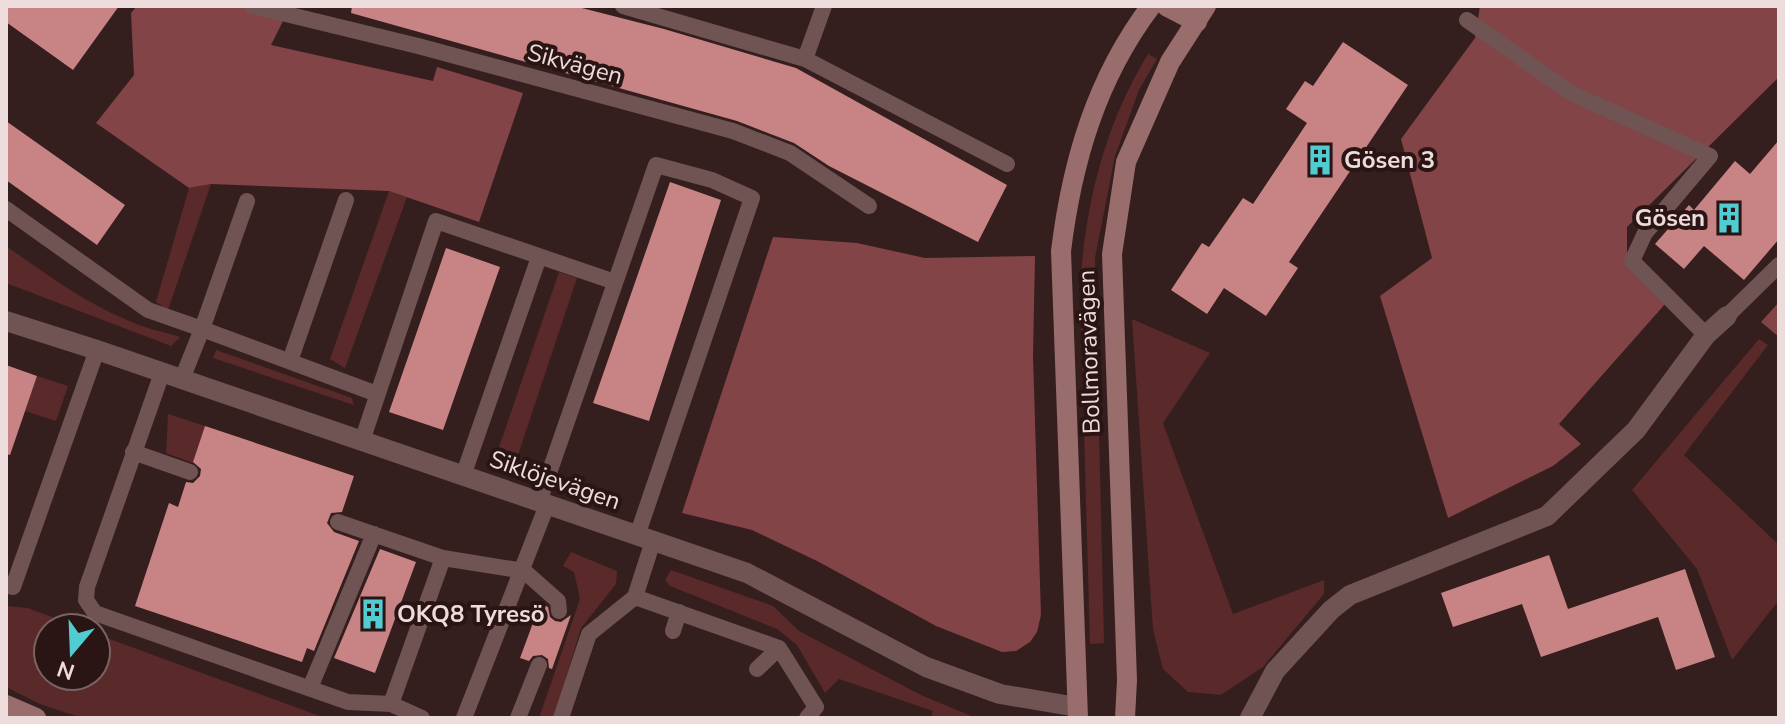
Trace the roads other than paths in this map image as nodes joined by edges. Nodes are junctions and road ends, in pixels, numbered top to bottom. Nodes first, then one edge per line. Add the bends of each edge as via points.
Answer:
1 (253, 6) edge
2 (623, 6) edge
3 (824, 6) edge
4 (1151, 6) edge
5 (1166, 6) edge
6 (1202, 14) edge
7 (1467, 20) dead end
8 (805, 59) junction
9 (1007, 164) dead end
10 (346, 200) dead end
11 (247, 201) dead end
12 (869, 206) dead end
13 (6, 209) edge
14 (539, 257) junction
15 (1779, 265) edge
16 (615, 282) junction
17 (1727, 316) joint
18 (6, 321) edge
19 (202, 329) junction
20 (1706, 335) junction
21 (97, 350) junction
22 (290, 361) junction
23 (172, 376) junction
24 (377, 394) junction
25 (362, 441) junction
26 (133, 452) junction
27 (190, 472) dead end
28 (463, 476) junction
29 (543, 503) junction
30 (338, 522) dead end
31 (374, 534) junction
32 (645, 538) junction
33 (443, 558) junction
34 (524, 571) junction
35 (6, 585) edge
36 (635, 597) junction
37 (559, 611) dead end
38 (679, 612) junction
39 (673, 631) dead end
40 (779, 648) junction
41 (539, 665) dead end
42 (757, 669) dead end
43 (310, 688) junction
44 (391, 704) junction
45 (6, 705) edge
46 (1082, 714) edge
47 (36, 718) edge
48 (422, 718) edge
49 (464, 718) edge
50 (518, 718) edge
51 (561, 718) edge
52 (807, 718) edge
53 (1125, 718) edge
54 (1250, 718) edge

1 - 12 lane, Sikvägen via 733,131 790,153
2 - 8 lane
3 - 8 lane
4 - 46 street, Bollmoravägen via 1128,37 1082,141 1061,251
5 - 6 street
6 - 53 street, Bollmoravägen via 1170,62 1126,162 1112,254
7 - 20 lane via 1571,93 1710,156 1653,223 1632,261
8 - 9 lane
10 - 22 lane
11 - 19 lane
13 - 19 lane via 148,310
14 - 16 lane
14 - 24 lane via 436,221
14 - 28 lane
15 - 17 lane
16 - 29 lane
16 - 32 lane via 656,165 712,180 752,198
17 - 20 street
18 - 21 street, Siklöjevägen
19 - 22 lane
19 - 23 lane
20 - 54 street via 1636,430 1547,516 1350,595 1275,671
21 - 23 street, Siklöjevägen
21 - 35 lane via 13,587
22 - 24 lane
23 - 25 street, Siklöjevägen
23 - 26 lane
24 - 25 lane
25 - 28 street, Siklöjevägen
26 - 27 lane
26 - 43 lane via 87,587 86,600 95,613
28 - 29 street, Siklöjevägen
29 - 32 street, Siklöjevägen
29 - 34 lane
30 - 31 lane
31 - 33 lane
31 - 43 lane
32 - 36 lane
32 - 46 street, Siklöjevägen via 747,573 926,667 1000,694
33 - 34 lane
33 - 44 lane
34 - 37 lane via 558,601
34 - 49 lane
36 - 38 lane
36 - 51 lane via 589,634
38 - 39 lane
38 - 40 lane
40 - 42 lane
40 - 52 lane via 816,707
41 - 50 lane
43 - 44 lane via 348,702
44 - 48 lane
45 - 47 street

